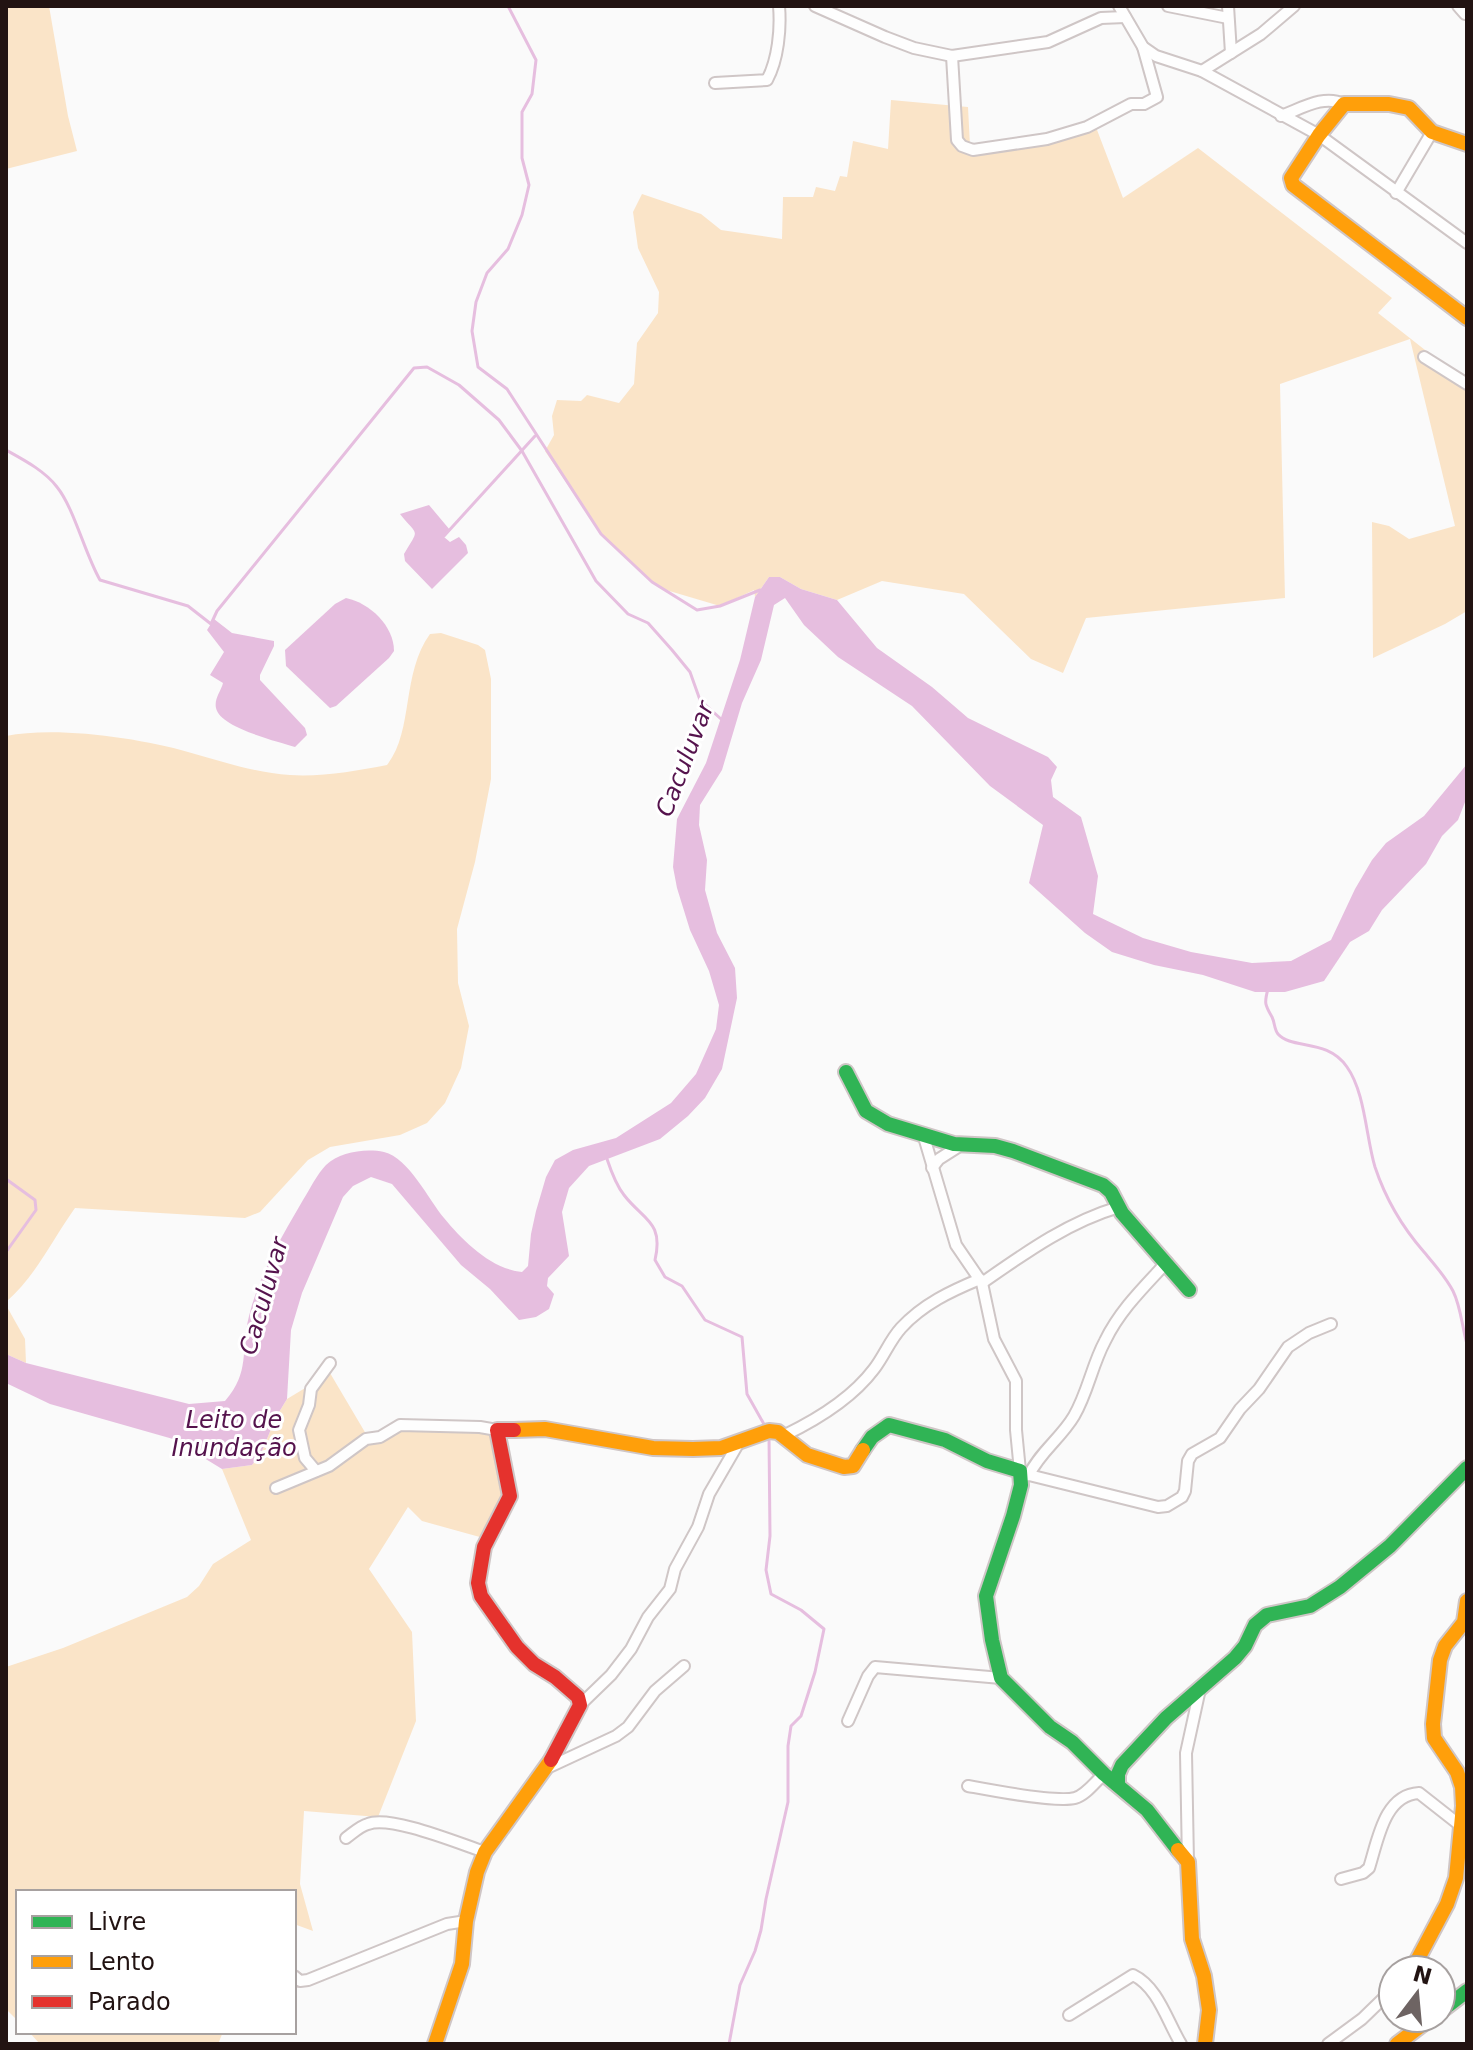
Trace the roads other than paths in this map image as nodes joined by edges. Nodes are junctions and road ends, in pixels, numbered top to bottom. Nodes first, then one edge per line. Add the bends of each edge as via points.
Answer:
1 (779, 6) edge
2 (815, 6) edge
3 (1110, 6) edge
4 (1119, 6) edge
5 (1168, 6) edge
6 (1228, 6) edge
7 (1294, 6) edge
8 (1125, 17) junction
9 (1101, 18) junction
10 (1228, 18) junction
11 (1143, 47) junction
12 (1231, 53) junction
13 (952, 56) junction
14 (1202, 71) junction
15 (715, 83) dead end
16 (1344, 104) junction
17 (1281, 116) junction
18 (1432, 132) junction
19 (1319, 135) junction
20 (1467, 144) edge
21 (1396, 193) junction
22 (1467, 243) edge
23 (1467, 318) edge
24 (1424, 357) dead end
25 (1467, 384) edge
26 (846, 1072) dead end
27 (924, 1137) junction
28 (961, 1145) junction
29 (932, 1168) junction
30 (1119, 1207) junction
31 (1167, 1262) junction
32 (981, 1281) junction
33 (1189, 1290) dead end
34 (1331, 1324) dead end
35 (330, 1363) dead end
36 (497, 1430) junction
37 (785, 1435) junction
38 (738, 1444) junction
39 (1467, 1468) edge
40 (316, 1471) junction
41 (1023, 1474) junction
42 (276, 1488) dead end
43 (1467, 1601) edge
44 (684, 1666) dead end
45 (1001, 1678) junction
46 (1201, 1686) junction
47 (580, 1705) junction
48 (848, 1721) dead end
49 (543, 1770) junction
50 (1104, 1774) junction
51 (1118, 1785) junction
52 (968, 1786) dead end
53 (1461, 1826) junction
54 (346, 1838) dead end
55 (485, 1852) junction
56 (1188, 1862) junction
57 (1341, 1879) dead end
58 (466, 1921) junction
59 (1420, 1954) edge
60 (296, 1978) edge
61 (1377, 2004) edge
62 (1069, 2015) dead end
63 (435, 2044) edge
64 (1181, 2044) edge
65 (1205, 2044) edge
66 (1328, 2044) edge

1 - 15 street via 767,80
2 - 13 street via 914,48
3 - 9 street
4 - 8 street
5 - 10 street
6 - 10 street
7 - 12 street
8 - 9 street
8 - 11 street
9 - 13 street via 1048,42
10 - 12 street
11 - 13 street via 1157,97 1047,139 973,150 957,140
11 - 14 street
12 - 14 street
14 - 17 street
16 - 17 street via 1315,102
16 - 18 street via 1409,108
16 - 19 street
17 - 19 street
18 - 20 street
18 - 21 street
19 - 21 street
19 - 23 street via 1293,172 1293,185
21 - 22 street
24 - 25 street
26 - 27 street via 868,1113
27 - 28 street
27 - 29 street
28 - 29 street
28 - 30 street via 998,1147 1042,1160 1103,1185
29 - 32 street via 956,1245
30 - 31 street
30 - 32 street via 1048,1238
31 - 33 street
31 - 41 street via 1114,1323 1073,1417
32 - 37 street via 944,1294 923,1309 902,1327 874,1370 851,1392
32 - 41 street via 994,1339 1017,1388
34 - 41 street via 1288,1347 1220,1438 1192,1454 1185,1491 1175,1503 1158,1507
35 - 40 street via 311,1389 299,1430 305,1458
36 - 38 street via 545,1429 653,1448
36 - 40 street via 400,1425 366,1439
36 - 47 street via 510,1496 484,1547 481,1596 517,1647 578,1697
37 - 38 street via 769,1431
37 - 41 street via 807,1455 844,1467 853,1466 872,1437 889,1425 899,1426
38 - 47 street via 708,1496 670,1589 611,1675
39 - 46 street via 1390,1546 1340,1587 1310,1606 1267,1615 1235,1658
40 - 42 street
41 - 45 street via 986,1596
43 - 53 street via 1464,1622 1440,1660 1433,1724 1434,1738 1462,1787
44 - 49 street via 616,1736
45 - 48 street via 875,1667
45 - 50 street
46 - 51 street via 1122,1765
46 - 56 street via 1186,1753
47 - 49 street
49 - 55 street
50 - 51 street
50 - 52 street via 1072,1799
51 - 56 street via 1147,1810
53 - 57 street via 1419,1793 1407,1794 1384,1820 1369,1868
53 - 59 street via 1456,1878
54 - 55 street via 368,1823 382,1822
55 - 58 street
56 - 65 street via 1192,1939 1209,2010
58 - 60 street via 308,1980
58 - 63 street via 462,1964
61 - 66 street
62 - 64 street via 1133,1975 1162,2006

